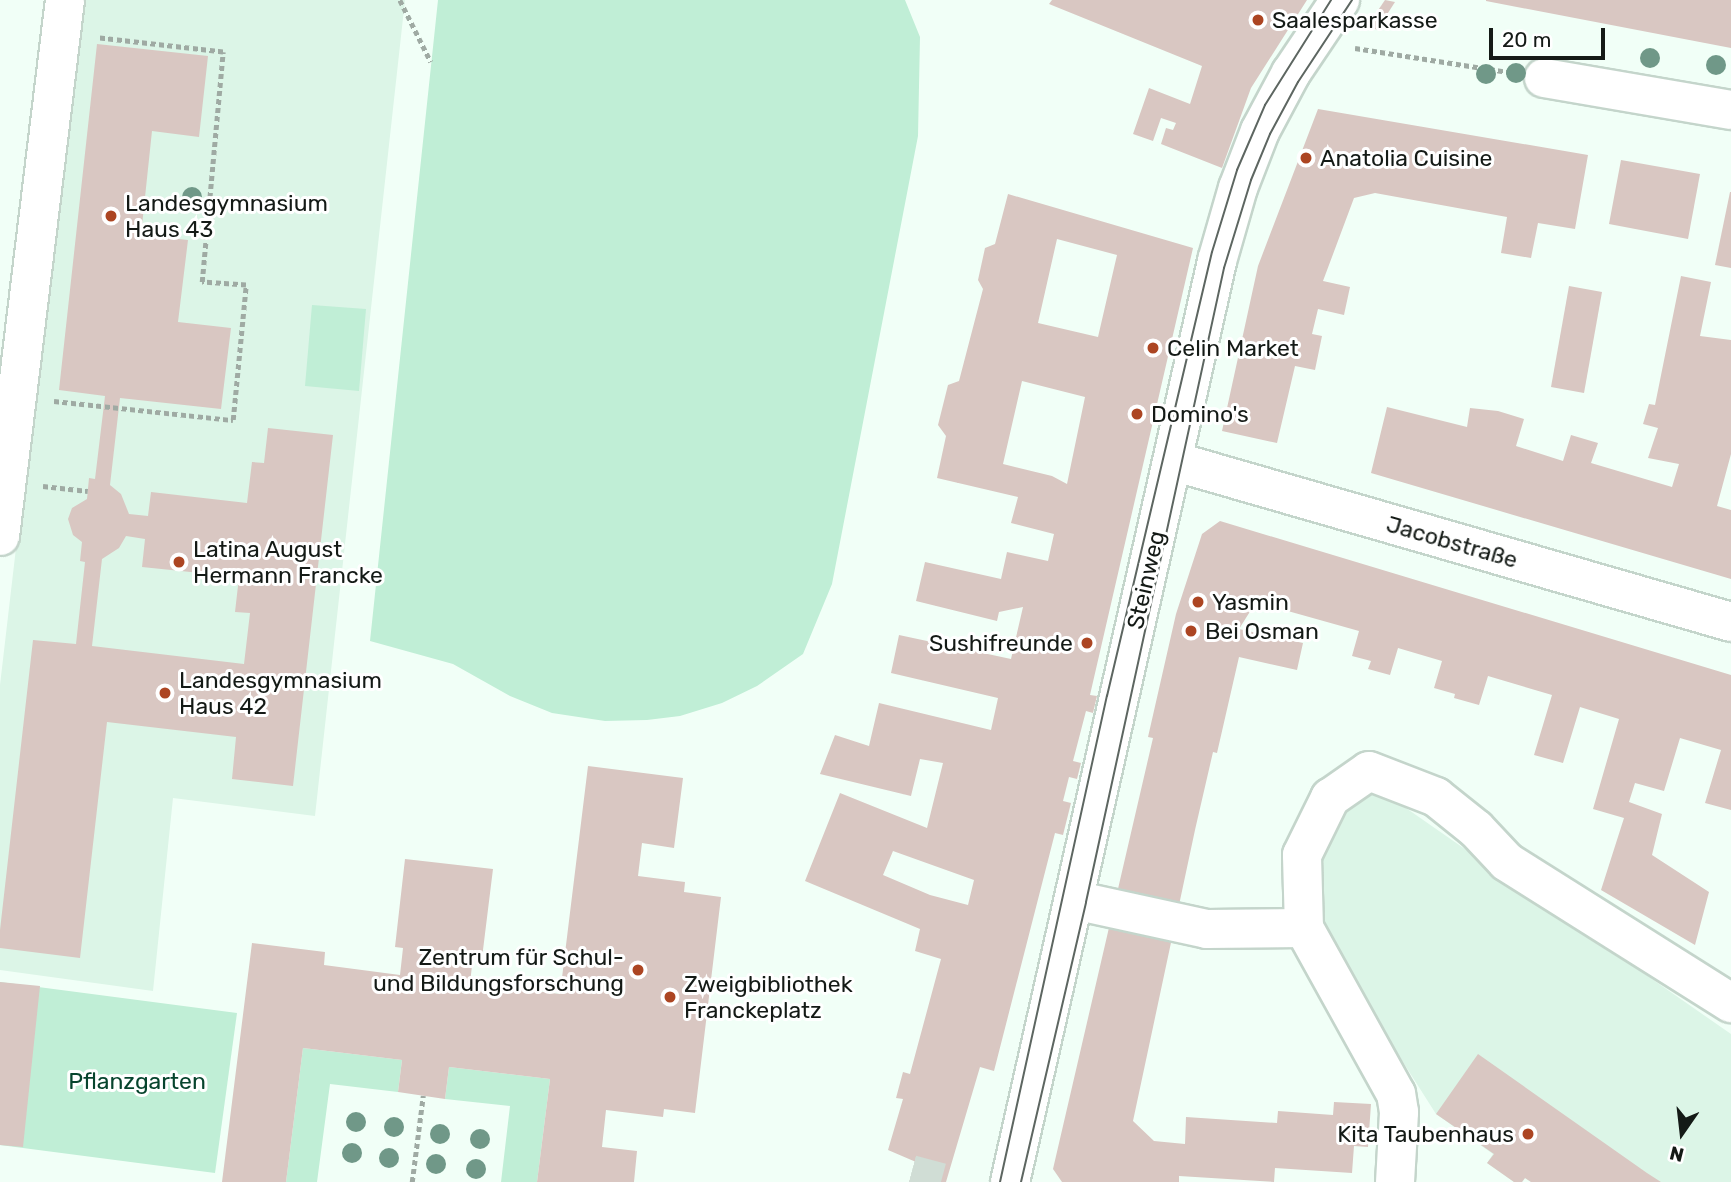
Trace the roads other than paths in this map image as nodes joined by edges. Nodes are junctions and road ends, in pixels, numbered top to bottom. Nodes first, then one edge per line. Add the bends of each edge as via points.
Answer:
1 (1340, 0) edge
2 (63, 17) edge
3 (1544, 78) road end
4 (1731, 110) edge
5 (1173, 461) junction
6 (0, 536) edge
7 (1731, 622) edge
8 (1074, 900) junction
9 (1304, 928) junction
10 (1731, 1003) edge
11 (1010, 1182) edge
12 (1395, 1182) edge

1 - 5 street, Steinweg via 1260,131 1238,188 1217,261
2 - 6 street
3 - 4 street
5 - 7 street, Jacobstraße
5 - 8 street, Steinweg
8 - 9 street via 1208,929
8 - 11 street, Steinweg
9 - 10 street via 1301,855 1330,798 1369,771 1436,797 1507,862
9 - 12 street via 1396,1094

